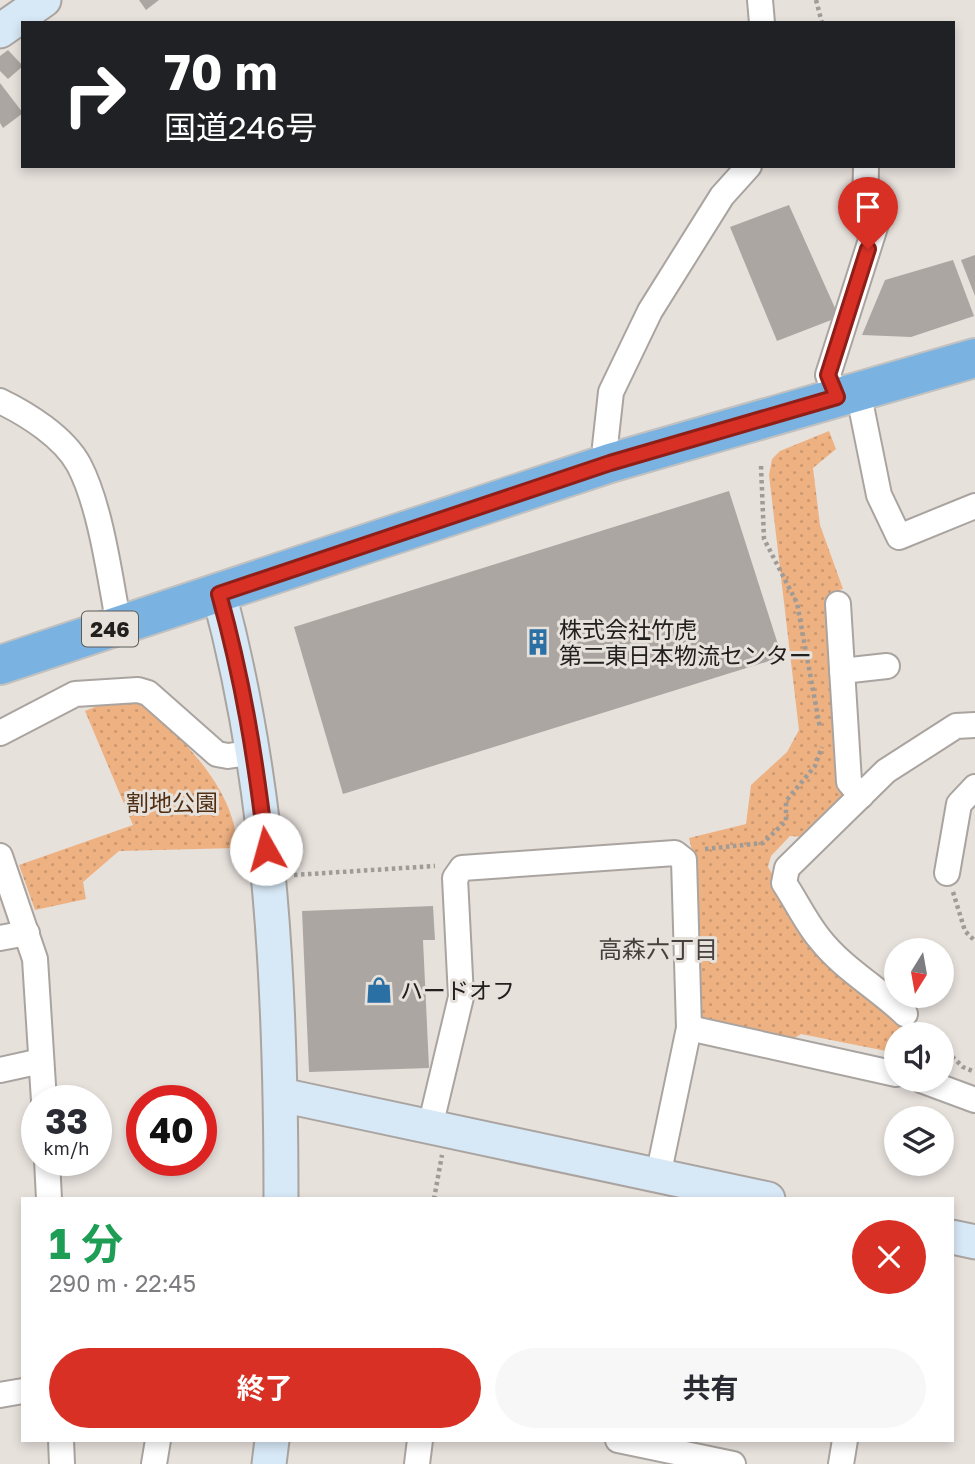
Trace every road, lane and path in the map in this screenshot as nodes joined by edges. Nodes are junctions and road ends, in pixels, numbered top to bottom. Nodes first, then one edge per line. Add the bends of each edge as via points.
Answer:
1 (44, 0) edge
2 (760, 0) edge
3 (816, 0) edge
4 (762, 21) edge
5 (821, 21) edge
6 (0, 32) edge
7 (747, 168) edge
8 (866, 168) edge
9 (975, 358) edge
10 (848, 394) junction
11 (0, 401) edge
12 (610, 463) junction
13 (761, 466) dead end
14 (975, 506) edge
15 (219, 594) junction
16 (838, 604) dead end
17 (120, 626) junction
18 (0, 666) edge
19 (887, 666) dead end
20 (842, 671) junction
21 (975, 725) edge
22 (820, 732) dead end
23 (0, 733) edge
24 (822, 744) dead end
25 (254, 751) junction
26 (975, 787) edge
27 (861, 796) junction
28 (0, 856) edge
29 (943, 858) dead end
30 (684, 860) junction
31 (269, 876) junction
32 (455, 878) junction
33 (960, 915) dead end
34 (27, 933) junction
35 (0, 938) edge
36 (975, 942) edge
37 (905, 1014) dead end
38 (689, 1028) junction
39 (954, 1058) edge
40 (41, 1061) junction
41 (0, 1070) edge
42 (884, 1071) edge
43 (975, 1072) edge
44 (43, 1085) edge
45 (953, 1092) edge
46 (281, 1095) junction
47 (975, 1100) edge
48 (439, 1129) junction
49 (48, 1176) edge
50 (658, 1176) junction
51 (49, 1197) edge
52 (281, 1197) edge
53 (434, 1197) edge
54 (758, 1197) edge
55 (954, 1237) edge
56 (975, 1242) edge
57 (21, 1391) edge
58 (0, 1395) edge
59 (61, 1442) edge
60 (158, 1442) edge
61 (272, 1442) edge
62 (420, 1442) edge
63 (628, 1442) edge
64 (845, 1442) edge
65 (62, 1464) edge
66 (154, 1464) edge
67 (269, 1464) edge
68 (417, 1464) edge
69 (733, 1464) edge
70 (841, 1464) edge

1 - 6 street
2 - 4 street
3 - 5 path
7 - 12 street via 722,196 650,311 611,392 605,446
8 - 10 street via 865,213 876,224 828,375
9 - 10 highway, 246
10 - 12 highway, 246
10 - 14 street via 879,495 900,544
11 - 17 street via 45,427 78,463 94,502
12 - 15 highway, 246
13 - 22 path via 764,539 797,603
15 - 17 highway, 246
15 - 25 street
16 - 20 street
17 - 18 highway, 246
19 - 20 street
20 - 27 street via 849,782
21 - 27 street via 956,726 886,771
23 - 25 street via 75,694 138,690 148,693 217,754
24 - 30 path via 815,766 786,800 786,821 763,844 683,851
25 - 31 street
26 - 29 street via 958,804
27 - 37 street via 787,868 784,883 819,938 852,972
28 - 34 street
30 - 32 street via 675,853 462,868
30 - 38 street
31 - 32 path via 443,865
31 - 46 street
32 - 48 street via 461,996
33 - 36 path
34 - 35 street
34 - 40 street via 36,959
38 - 42 street
38 - 50 street
39 - 43 path
40 - 41 street
40 - 44 street
45 - 47 street
46 - 48 street
46 - 52 street
48 - 50 street
48 - 53 path
49 - 51 street
50 - 54 street
55 - 56 street
57 - 58 street
59 - 65 street
60 - 66 street
61 - 67 street
62 - 68 street
63 - 69 street
64 - 70 street

